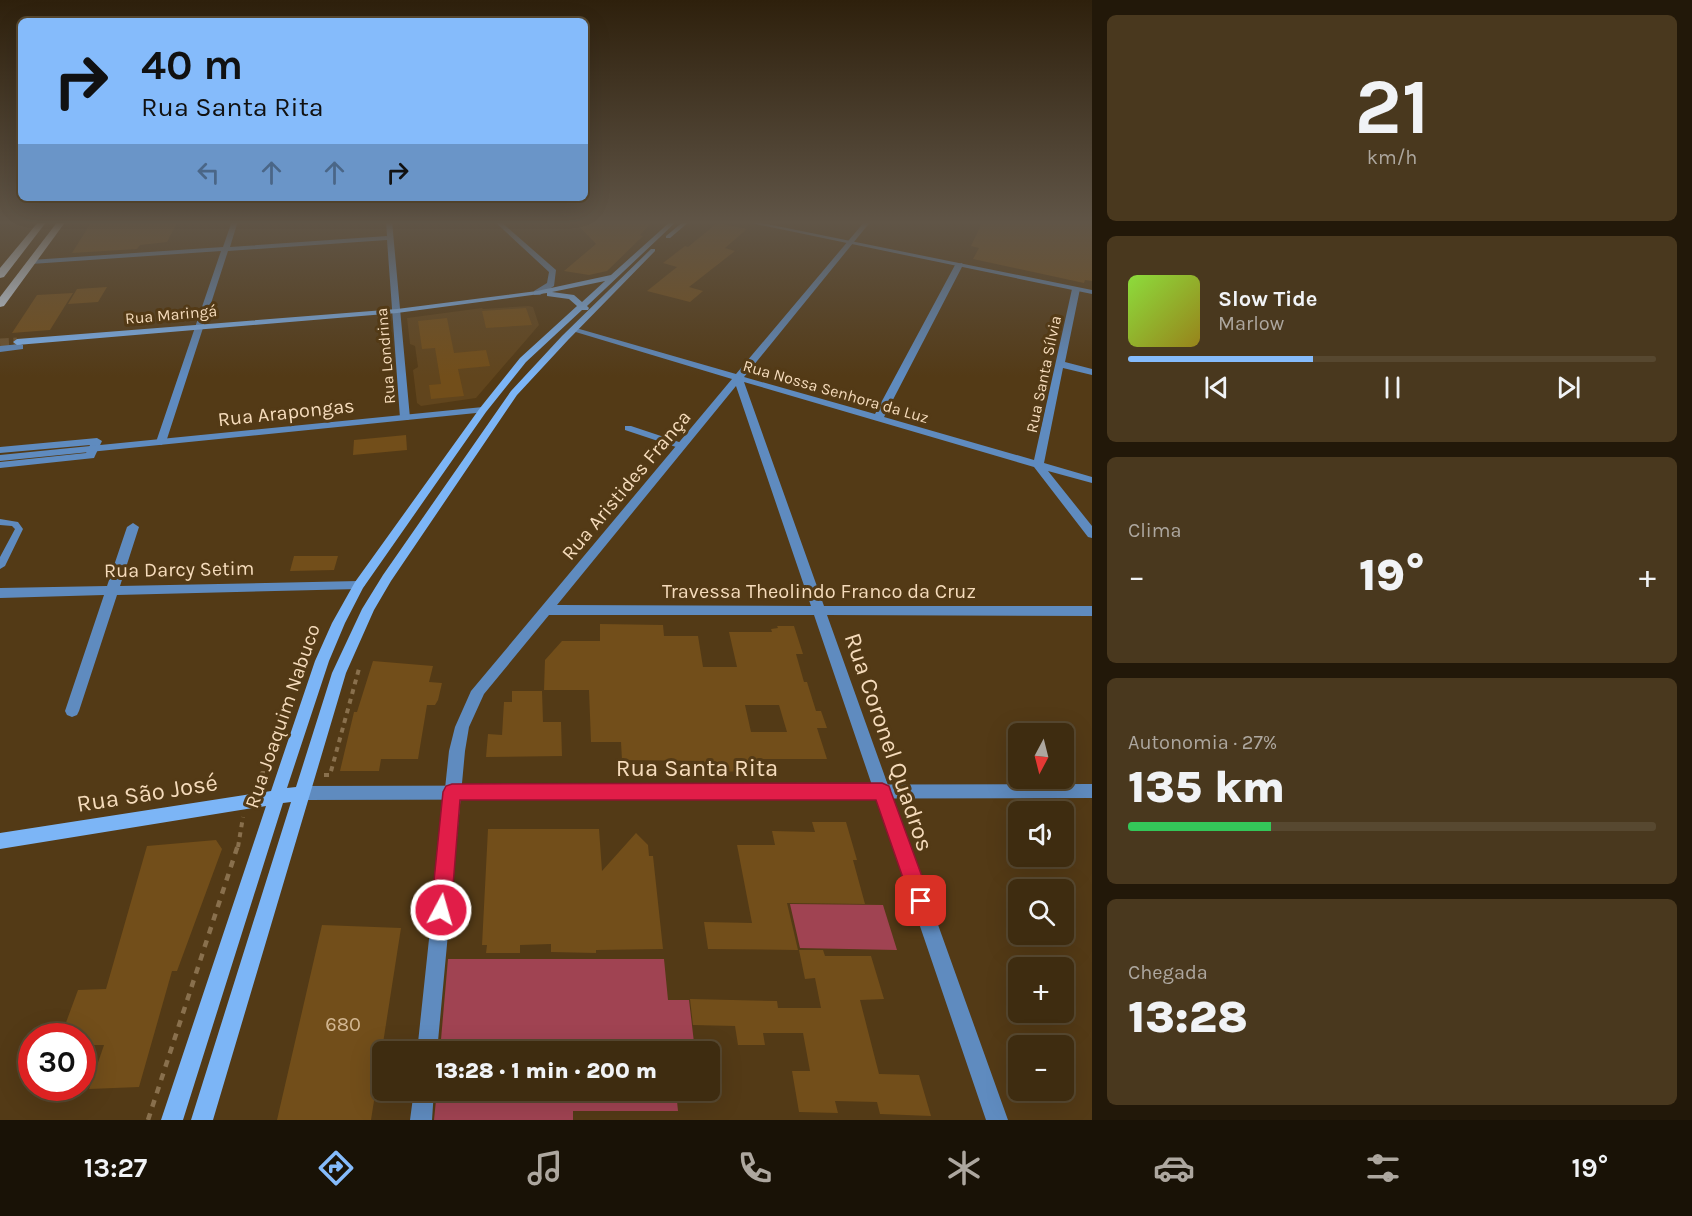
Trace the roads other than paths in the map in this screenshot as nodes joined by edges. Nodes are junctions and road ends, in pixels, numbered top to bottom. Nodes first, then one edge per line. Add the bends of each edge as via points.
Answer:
1 (23, 273) edge
2 (217, 273) edge
3 (394, 273) edge
4 (554, 273) edge
5 (616, 273) edge
6 (630, 273) edge
7 (824, 273) edge
8 (955, 273) edge
9 (999, 273) edge
10 (613, 276) junction
11 (1076, 289) junction
12 (1092, 292) edge
13 (537, 293) junction
14 (0, 304) edge
15 (582, 304) junction
16 (397, 311) junction
17 (586, 317) junction
18 (200, 327) junction
19 (573, 330) junction
20 (19, 344) joint
21 (0, 349) edge
22 (1060, 364) junction
23 (1092, 372) edge
24 (738, 378) junction
25 (503, 408) junction
26 (483, 410) junction
27 (405, 418) junction
28 (878, 418) junction
29 (628, 428) dead end
30 (162, 442) junction
31 (682, 446) junction
32 (94, 449) junction
33 (0, 450) edge
34 (0, 458) edge
35 (0, 465) edge
36 (1038, 465) junction
37 (1092, 480) edge
38 (0, 522) edge
39 (133, 527) dead end
40 (1092, 534) edge
41 (0, 566) edge
42 (359, 585) junction
43 (112, 590) junction
44 (0, 593) edge
45 (546, 610) junction
46 (819, 610) junction
47 (1092, 611) edge
48 (72, 711) dead end
49 (1092, 791) edge
50 (302, 792) junction
51 (452, 792) junction
52 (882, 792) junction
53 (276, 797) junction
54 (0, 841) edge
55 (428, 1041) edge
56 (423, 1101) edge
57 (172, 1120) edge
58 (202, 1120) edge
59 (421, 1120) edge
60 (997, 1120) edge

1 - 14 highway
2 - 18 street
3 - 16 street, Rua Londrina
4 - 13 street via 551,284
5 - 10 main road, Rua Joaquim Nabuco
6 - 17 main road, Rua Joaquim Nabuco
7 - 24 street, Rua Aristides França
8 - 28 street
9 - 11 street
10 - 13 main road, Rua Maringá
10 - 15 main road, Rua Joaquim Nabuco
11 - 12 street
11 - 22 street, Rua Santa Sílvia
13 - 15 main road via 565,296
13 - 16 main road, Rua Maringá
15 - 17 main road
15 - 26 main road, Rua Joaquim Nabuco via 537,345
16 - 18 main road, Rua Maringá
16 - 27 street, Rua Londrina
17 - 19 main road, Rua Joaquim Nabuco
18 - 20 main road, Rua Maringá
18 - 30 street
19 - 24 street, Rua Nossa Senhora da Luz
19 - 25 main road, Rua Joaquim Nabuco
20 - 21 street
22 - 23 street
22 - 36 street, Rua Santa Sílvia
24 - 28 street, Rua Nossa Senhora da Luz
24 - 31 street, Rua Aristides França
24 - 46 street, Rua Coronel Quadros
25 - 26 main road
25 - 50 main road, Rua Joaquim Nabuco via 368,609 339,673
26 - 27 street, Rua Arapongas
26 - 42 main road, Rua Joaquim Nabuco
27 - 30 street, Rua Arapongas
28 - 36 street, Rua Nossa Senhora da Luz
29 - 31 lane
30 - 32 street, Rua Arapongas
31 - 45 street, Rua Aristides França
32 - 33 street, Rua Arapongas via 97,441
32 - 34 street, Rua Arapongas
32 - 35 street, Rua Arapongas via 90,456
36 - 37 street, Rua Nossa Senhora da Luz
36 - 40 street
38 - 41 lane via 15,524 19,529
39 - 43 street
42 - 43 street, Rua Darcy Setim
42 - 53 main road, Rua Joaquim Nabuco via 322,659
43 - 44 street, Rua Darcy Setim
43 - 48 street
45 - 46 street, Travessa Theolindo Franco da Cruz
45 - 51 street, Rua Aristides França via 478,691 468,710
46 - 47 street, Travessa Theolindo Franco da Cruz
46 - 52 street, Rua Coronel Quadros
49 - 52 street, Rua Santa Rita
50 - 51 street, Rua Santa Rita
50 - 53 main road, Rua São José
50 - 58 main road, Rua Joaquim Nabuco
51 - 52 street, Rua Santa Rita
51 - 55 street, Rua Aristides França
52 - 60 street, Rua Coronel Quadros
53 - 54 main road, Rua São José
53 - 57 main road, Rua Joaquim Nabuco
56 - 59 street

